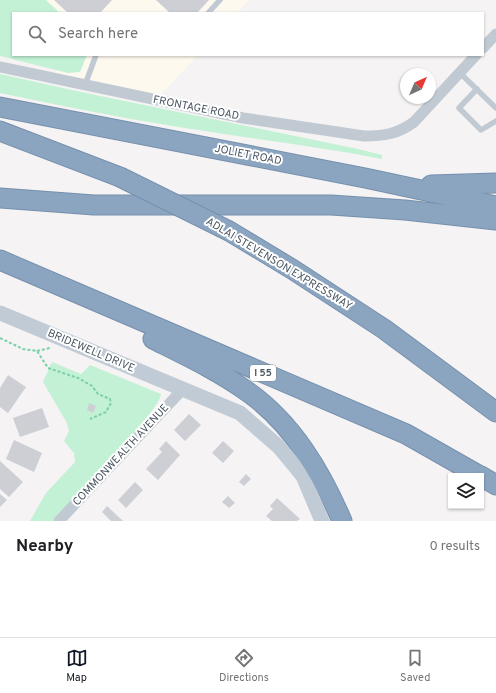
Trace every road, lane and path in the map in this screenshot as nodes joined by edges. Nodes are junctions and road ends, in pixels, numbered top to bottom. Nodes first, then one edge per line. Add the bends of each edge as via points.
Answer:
1 (220, 0) edge
2 (209, 12) edge
3 (496, 34) edge
4 (484, 47) edge
5 (96, 56) edge
6 (475, 56) edge
7 (0, 66) edge
8 (460, 73) junction
9 (85, 86) junction
10 (476, 89) junction
11 (0, 107) edge
12 (496, 108) edge
13 (496, 121) edge
14 (0, 131) edge
15 (496, 183) edge
16 (406, 186) junction
17 (0, 198) edge
18 (496, 206) edge
19 (496, 220) edge
20 (0, 260) edge
21 (41, 278) junction
22 (0, 313) edge
23 (0, 338) edge
24 (183, 388) junction
25 (496, 412) edge
26 (90, 419) dead end
27 (476, 473) edge
28 (484, 478) edge
29 (496, 485) edge
30 (59, 521) edge
31 (322, 521) edge
32 (342, 521) edge

1 - 2 lane
3 - 4 street
5 - 9 lane
6 - 8 street
7 - 9 street, FRONTAGE ROAD
8 - 9 street, FRONTAGE ROAD via 414,122 394,134 382,136 364,136 251,119
8 - 10 lane
10 - 12 lane
10 - 13 lane via 459,108 481,130
11 - 16 highway, JOLIET ROAD
14 - 25 highway, ADLAI STEVENSON EXPRESSWAY, bridge via 120,177 229,231 384,329
15 - 16 highway
16 - 18 highway, JOLIET ROAD
17 - 19 highway via 94,205 331,205
20 - 21 highway, I 55
21 - 27 highway, I 55 via 406,434
21 - 32 highway via 75,300 198,362 250,393 295,438 314,464
22 - 24 street, BRIDEWELL DRIVE
23 - 26 path via 23,349 37,351 48,368 78,378 92,386 98,394 110,399 111,403 106,412
24 - 30 street, COMMONWEALTH AVENUE
24 - 31 street, BRIDEWELL DRIVE via 240,413 280,446 303,476
28 - 29 highway, I 55

